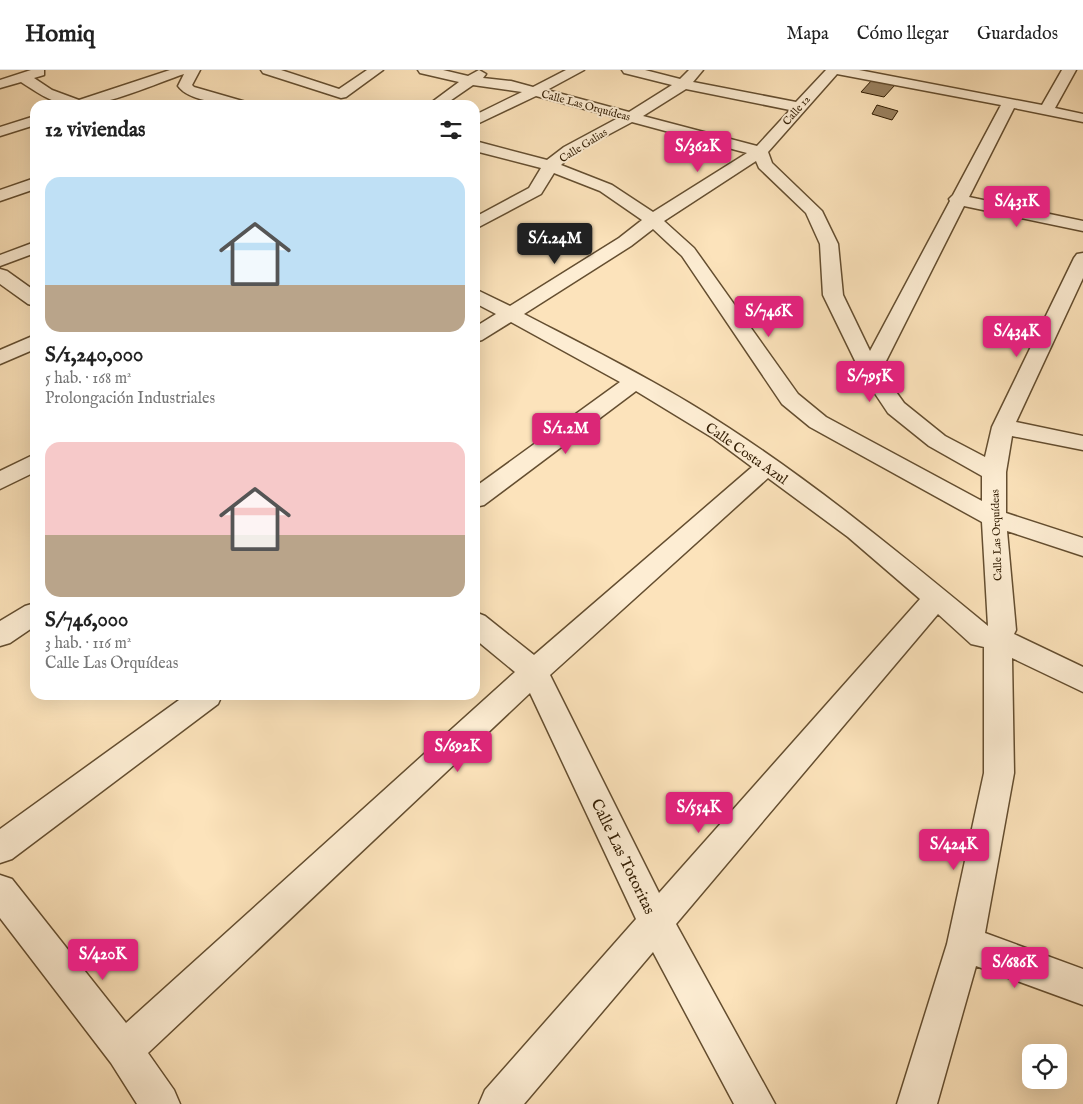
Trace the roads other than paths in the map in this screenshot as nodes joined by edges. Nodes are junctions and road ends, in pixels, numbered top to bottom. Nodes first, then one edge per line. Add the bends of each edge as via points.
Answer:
1 (44, 70) edge
2 (183, 70) edge
3 (193, 70) edge
4 (268, 70) edge
5 (376, 70) edge
6 (425, 70) edge
7 (485, 70) edge
8 (577, 70) edge
9 (629, 70) edge
10 (696, 70) edge
11 (835, 70) edge
12 (1069, 70) edge
13 (23, 77) junction
14 (469, 80) junction
15 (0, 84) edge
16 (683, 84) junction
17 (534, 92) junction
18 (66, 100) edge
19 (94, 100) edge
20 (224, 100) edge
21 (442, 100) edge
22 (1008, 103) junction
23 (798, 107) junction
24 (1046, 110) junction
25 (630, 117) junction
26 (1083, 118) edge
27 (480, 119) edge
28 (30, 122) edge
29 (0, 132) edge
30 (480, 147) edge
31 (760, 152) junction
32 (550, 166) junction
33 (30, 185) edge
34 (0, 196) edge
35 (957, 199) junction
36 (653, 220) junction
37 (480, 221) edge
38 (1083, 226) edge
39 (30, 249) edge
40 (1083, 258) edge
41 (0, 261) edge
42 (0, 275) edge
43 (30, 296) edge
44 (480, 297) edge
45 (510, 313) junction
46 (480, 333) edge
47 (30, 343) edge
48 (0, 358) edge
49 (870, 371) junction
50 (635, 381) junction
51 (1003, 428) junction
52 (1083, 443) edge
53 (30, 465) edge
54 (766, 466) junction
55 (994, 472) junction
56 (0, 482) edge
57 (480, 494) edge
58 (994, 518) junction
59 (1083, 547) edge
60 (936, 598) junction
61 (30, 616) edge
62 (480, 627) edge
63 (0, 635) edge
64 (998, 639) junction
65 (534, 672) junction
66 (1083, 680) edge
67 (201, 700) edge
68 (0, 848) edge
69 (0, 891) edge
70 (655, 921) junction
71 (965, 944) junction
72 (1083, 987) edge
73 (124, 1050) junction
74 (160, 1104) edge
75 (499, 1104) edge
76 (755, 1104) edge
77 (917, 1104) edge

1 - 13 street
2 - 19 street
3 - 20 street via 186,86 189,90
4 - 5 street via 341,94
6 - 14 street, Calle Las Orquídeas
7 - 14 street
8 - 17 street
9 - 16 street
10 - 16 street, Calle Galias
11 - 22 street via 940,82
11 - 23 street, Calle 12
12 - 24 street
13 - 15 street
13 - 18 street via 47,93
14 - 17 street, Calle Las Orquídeas via 510,84
14 - 21 street
16 - 23 street
16 - 25 street, Calle Galias
17 - 25 street, Calle Las Orquídeas
17 - 27 street
22 - 24 street
22 - 35 street
23 - 31 street, Calle 12
24 - 26 street
25 - 31 street, Calle Las Orquídeas
25 - 32 street, Calle Galias via 569,150
28 - 29 street
30 - 32 street
31 - 36 street, Calle 12
31 - 49 street, Calle Las Orquídeas via 765,165 814,212 829,244 833,295
32 - 36 street via 606,188
32 - 37 street, Calle Galias via 535,191
33 - 34 street
35 - 38 street
35 - 49 street
36 - 45 street, Calle 12 via 625,242
36 - 58 street via 688,252 790,399 818,422
39 - 41 street
40 - 51 street
42 - 43 street
44 - 45 street, Calle Costa Azul
45 - 46 street, Calle 12
45 - 50 street, Calle Costa Azul
47 - 48 street
49 - 55 street, Calle Las Orquídeas via 896,408 937,441
50 - 54 street, Calle Costa Azul via 721,433
50 - 57 street
51 - 52 street
51 - 55 street
53 - 56 street
54 - 60 street, Calle Costa Azul via 857,530
54 - 65 street
55 - 58 street, Calle Las Orquídeas
58 - 59 street
58 - 64 street, Calle Las Orquídeas via 1002,630
60 - 64 street, Calle Costa Azul via 981,636
60 - 70 street
61 - 63 street
62 - 65 street, Calle Las Totoritas
64 - 66 street, Calle Costa Azul
64 - 71 street, Calle Las Orquídeas via 999,773
65 - 70 street, Calle Las Totoritas
65 - 73 street
67 - 68 street
69 - 73 street
70 - 75 street
70 - 76 street, Calle Las Totoritas
71 - 72 street
71 - 77 street, Calle Las Orquídeas
73 - 74 street

